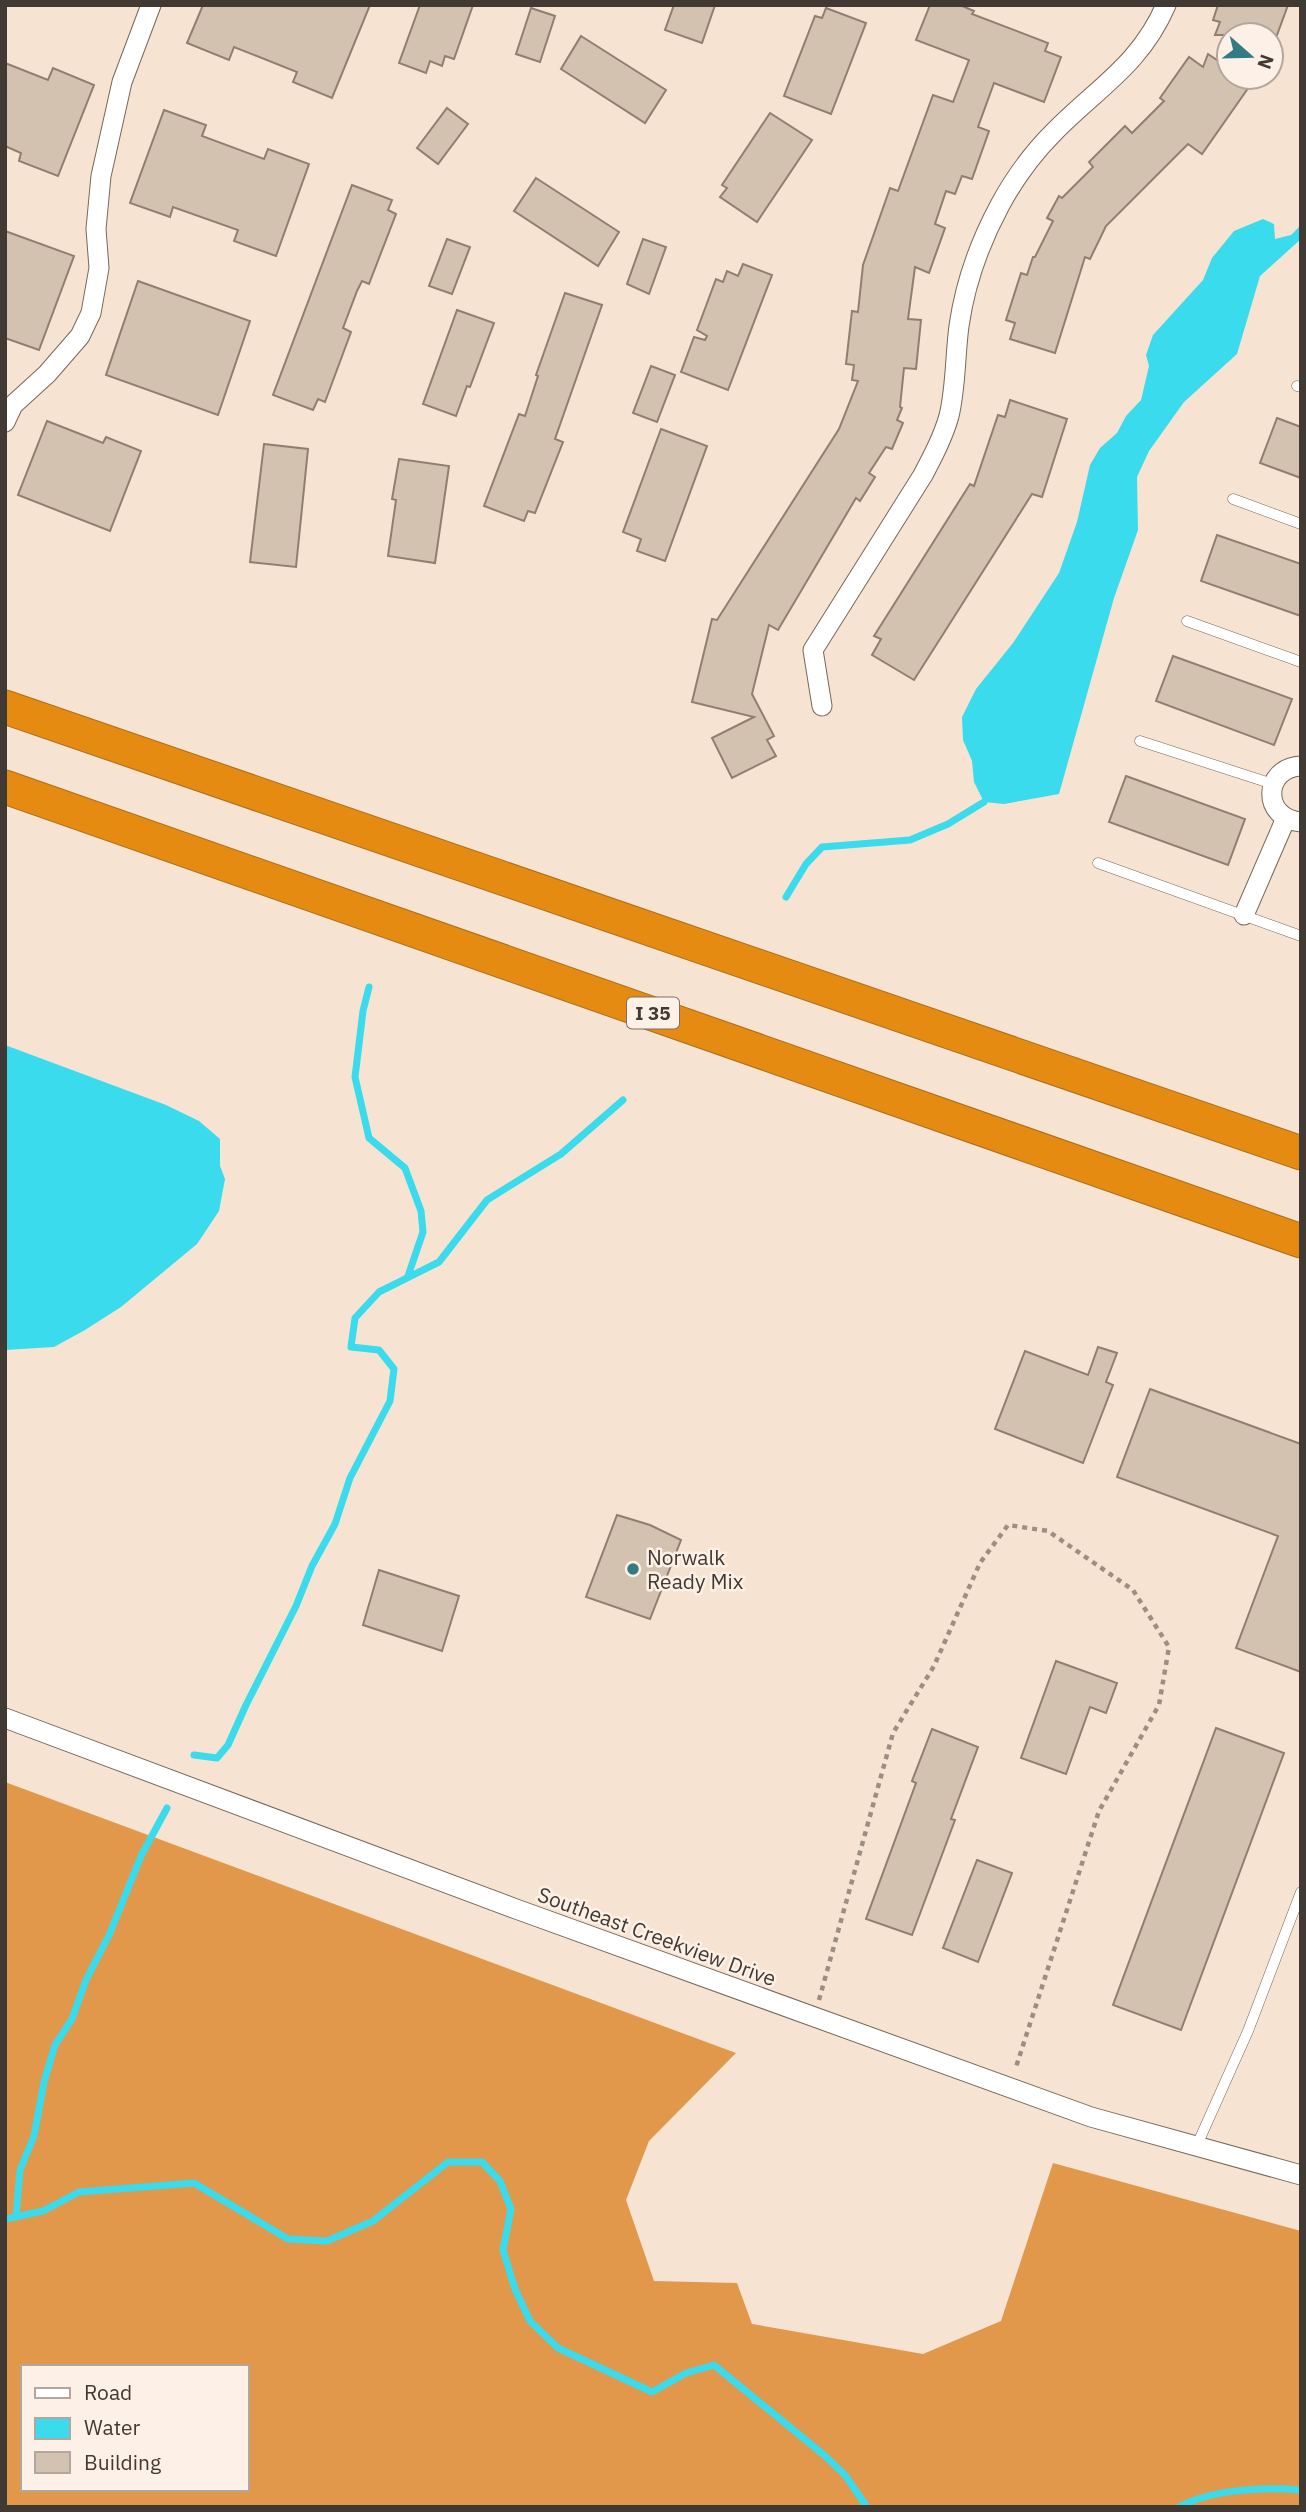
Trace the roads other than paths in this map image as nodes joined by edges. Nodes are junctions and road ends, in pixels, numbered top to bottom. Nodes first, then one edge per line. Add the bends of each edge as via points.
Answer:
1 (151, 5) edge
2 (1166, 5) edge
3 (5, 422) edge
4 (1233, 499) dead end
5 (1301, 524) edge
6 (1187, 621) dead end
7 (1301, 662) edge
8 (822, 706) dead end
9 (5, 707) edge
10 (1140, 741) dead end
11 (1301, 766) edge
12 (1273, 784) junction
13 (5, 787) edge
14 (1293, 820) edge
15 (1098, 863) dead end
16 (1244, 915) junction
17 (1301, 936) edge
18 (1301, 1153) edge
19 (1301, 1241) edge
20 (5, 1718) edge
21 (1301, 1892) edge
22 (1197, 2145) junction
23 (1301, 2175) edge

1 - 3 street via 122,82 101,176 96,229 99,268 91,313 80,336 13,405
2 - 8 street via 1136,55 1053,133 1000,205 968,281 949,415 939,446 813,650
4 - 5 lane
6 - 7 lane
9 - 18 highway
10 - 12 lane
11 - 12 street via 1284,771
12 - 14 street via 1272,801 1279,813
13 - 19 highway, I 35
14 - 16 street
15 - 16 lane
16 - 17 lane
20 - 22 street, Southeast Creekview Drive via 1010,2088 1091,2117
21 - 22 lane via 1248,2031
22 - 23 street, Southeast Creekview Drive

